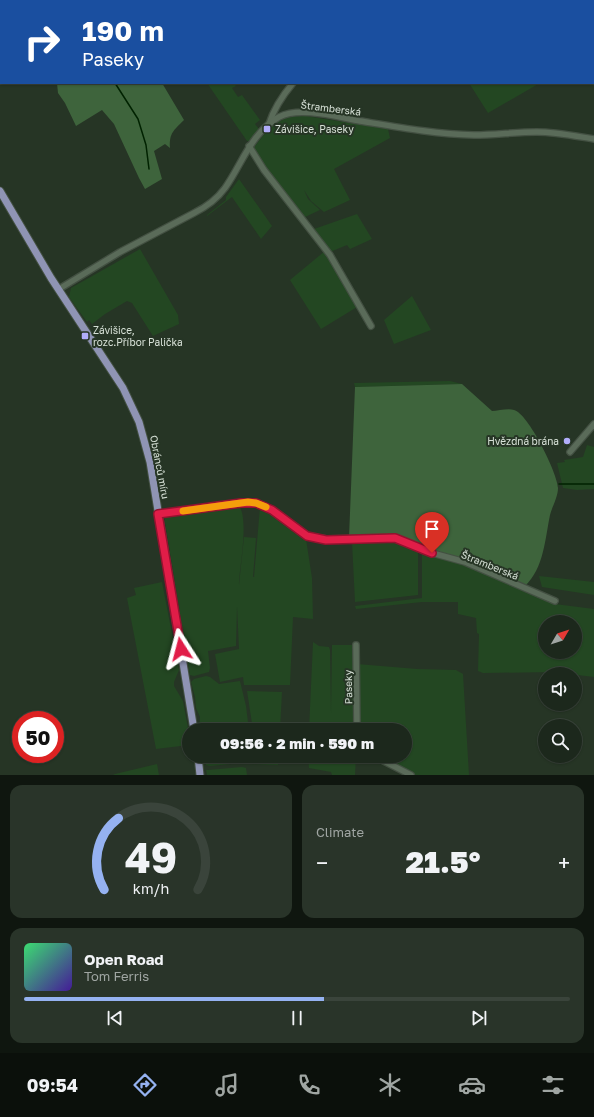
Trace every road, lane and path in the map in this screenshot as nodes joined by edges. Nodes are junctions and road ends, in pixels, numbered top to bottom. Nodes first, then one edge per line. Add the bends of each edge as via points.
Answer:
1 (292, 84) edge
2 (269, 124) junction
3 (594, 140) edge
4 (249, 146) junction
5 (0, 191) edge
6 (59, 290) junction
7 (371, 326) dead end
8 (594, 424) edge
9 (570, 452) dead end
10 (158, 514) junction
11 (555, 601) dead end
12 (356, 645) dead end
13 (193, 723) edge
14 (357, 723) edge
15 (199, 763) edge
16 (387, 763) edge
17 (200, 775) edge
18 (410, 775) edge

1 - 2 street via 284,94
2 - 3 street, Štramberská via 281,116 304,112 393,127 474,135 536,132 568,134
2 - 4 street, Štramberská
4 - 6 street, Štramberská via 225,188 210,203 93,268
4 - 7 street via 264,170 330,255
5 - 6 main road, Obránců míru
6 - 10 main road, Obránců míru via 123,388 139,422 150,462
8 - 9 street
10 - 11 street, Štramberská via 256,503 272,510 307,536 326,540 395,538 432,553 465,562
10 - 13 main road, Obránců míru
12 - 14 street, Paseky
15 - 17 main road
16 - 18 street

